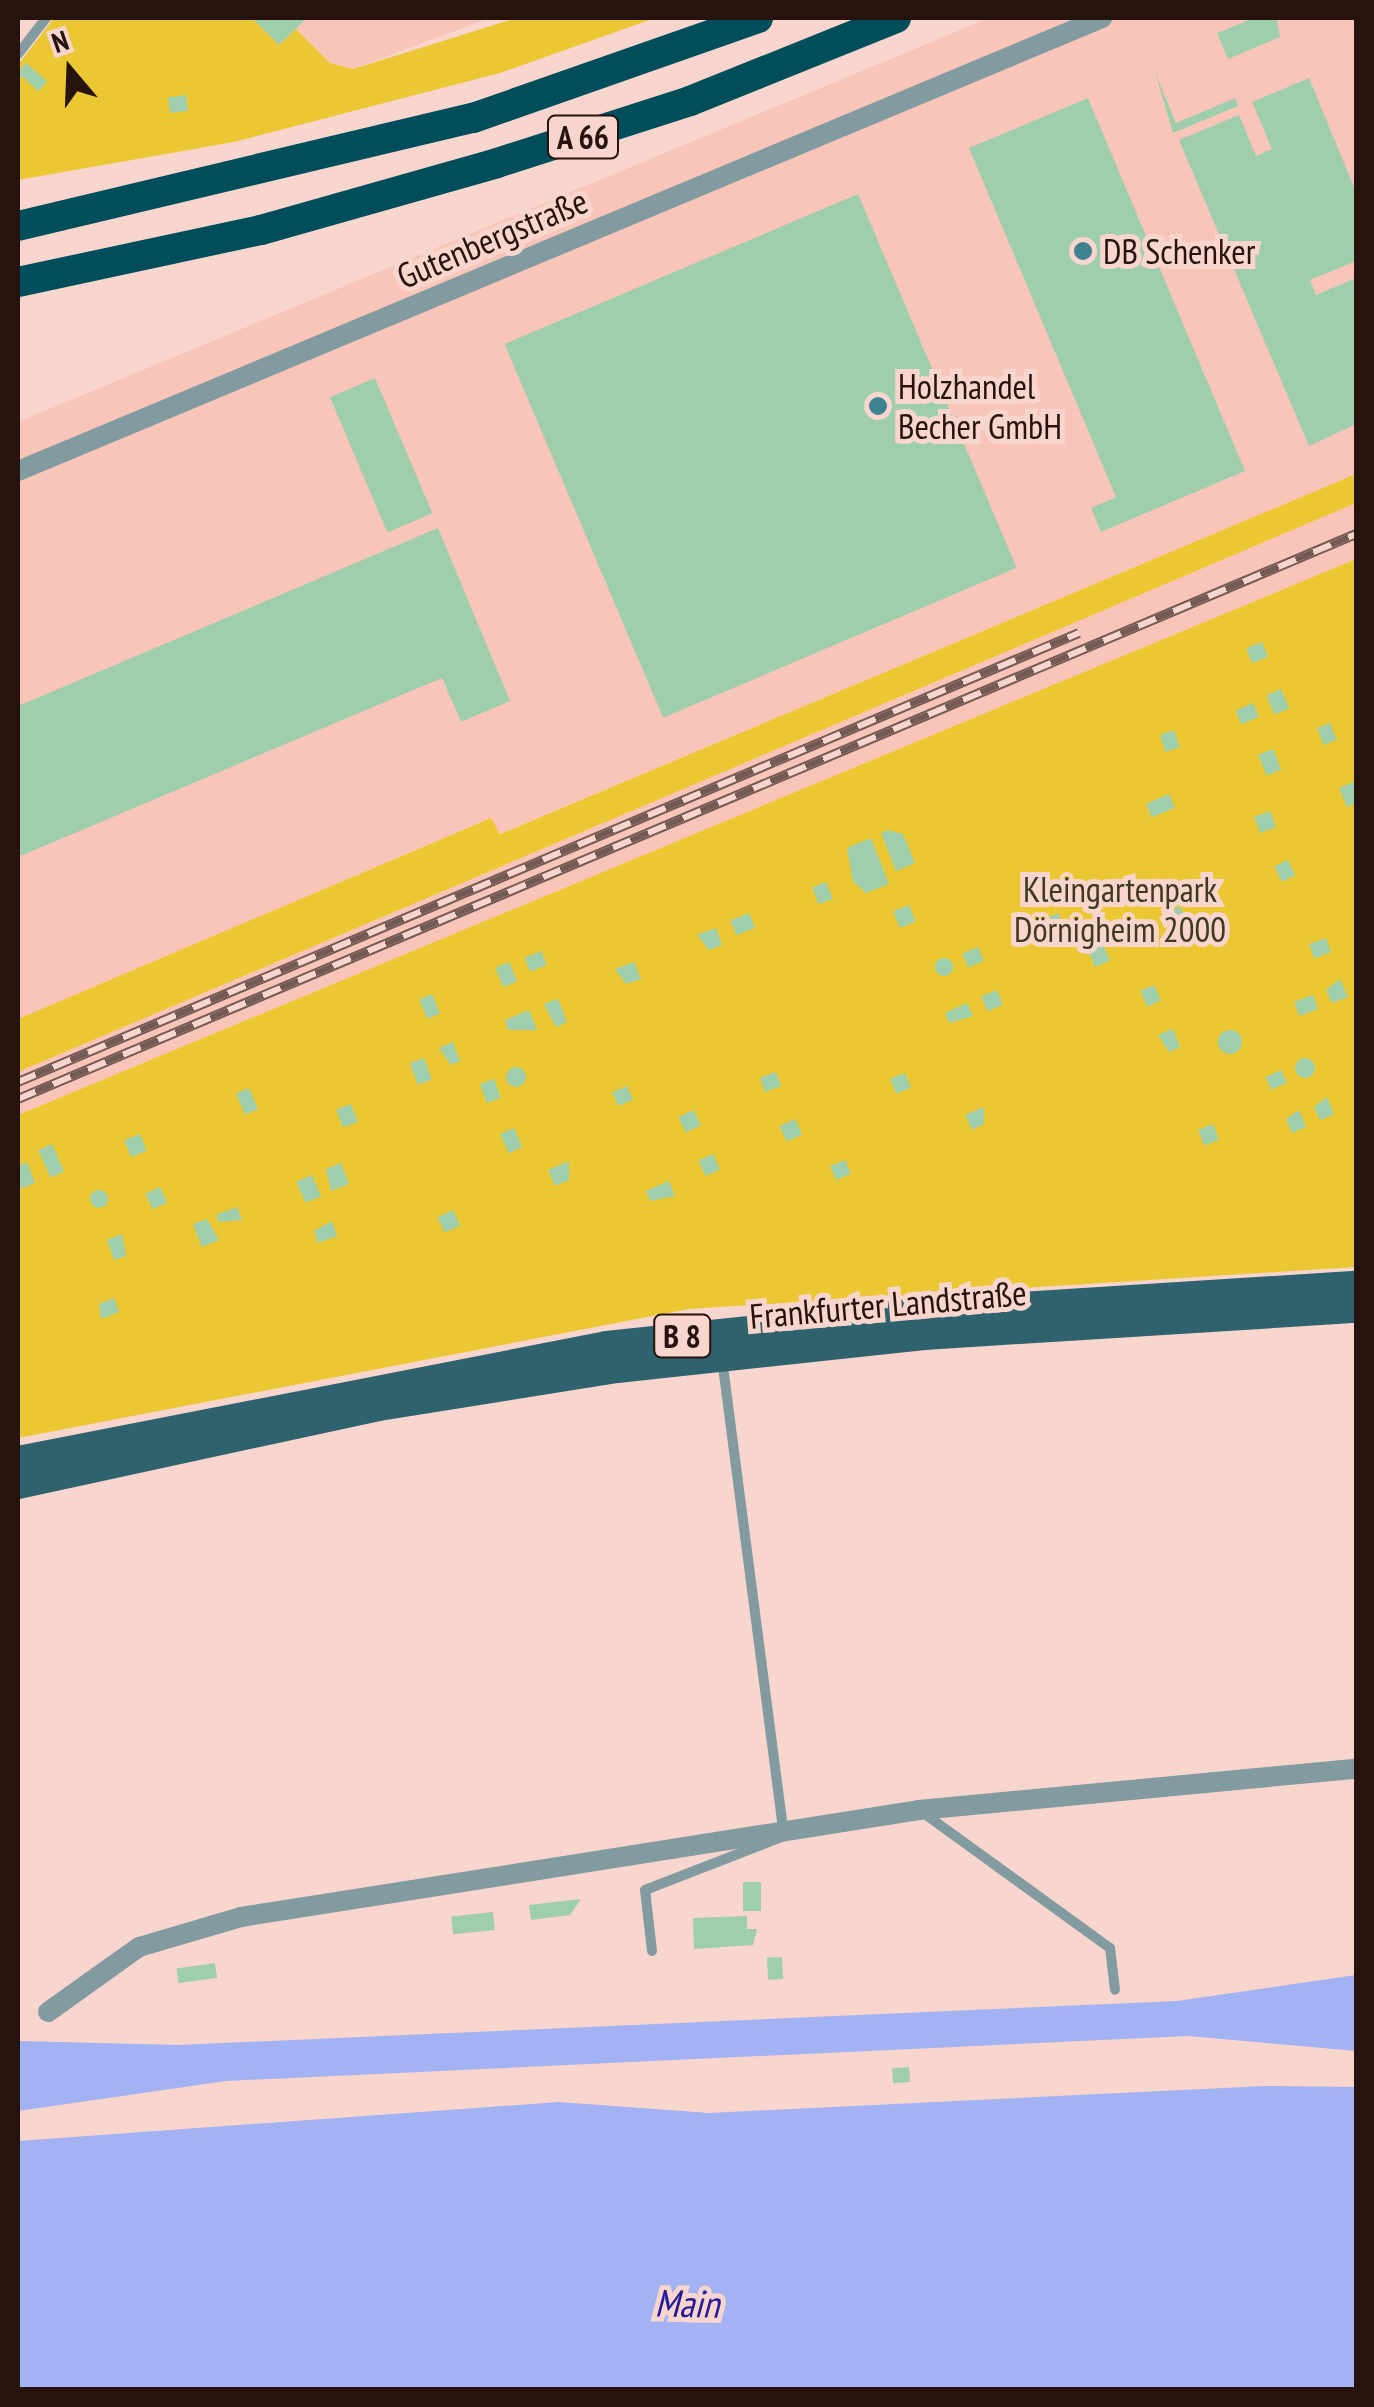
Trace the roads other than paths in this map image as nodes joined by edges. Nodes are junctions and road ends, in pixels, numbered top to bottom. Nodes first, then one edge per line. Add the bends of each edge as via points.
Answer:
1 (46, 18) edge
2 (758, 18) edge
3 (896, 18) edge
4 (1102, 18) edge
5 (18, 54) edge
6 (18, 226) edge
7 (18, 282) edge
8 (18, 471) edge
9 (1356, 1285) edge
10 (1356, 1309) edge
11 (722, 1357) junction
12 (18, 1460) edge
13 (18, 1485) edge
14 (1356, 1769) edge
15 (919, 1810) junction
16 (784, 1836) junction
17 (652, 1951) dead end
18 (1115, 1990) dead end
19 (48, 2012) dead end

1 - 5 lane
2 - 6 highway, A 66 via 473,118
3 - 7 highway, A 66 via 590,135 262,230
4 - 8 street, Gutenbergstraße
9 - 12 main road, Frankfurter Landstraße / B 8 via 889,1314 607,1345
10 - 11 main road, Frankfurter Landstraße / B 8
11 - 13 main road, Frankfurter Landstraße / B 8 via 416,1400
11 - 16 lane
14 - 15 street
15 - 16 street
15 - 18 lane via 1110,1948
16 - 17 lane via 645,1890
16 - 19 street via 198,1927 139,1946

